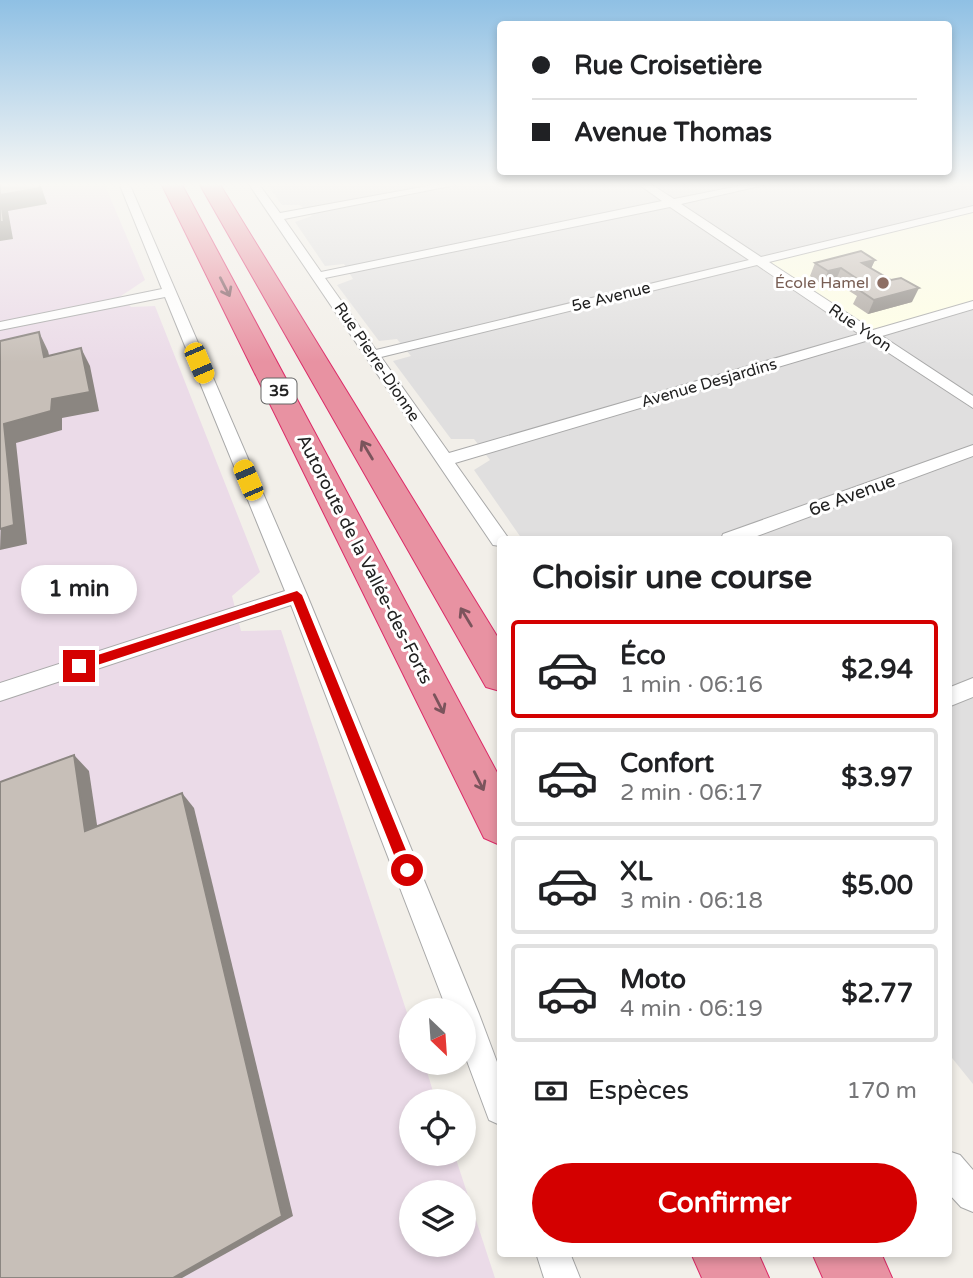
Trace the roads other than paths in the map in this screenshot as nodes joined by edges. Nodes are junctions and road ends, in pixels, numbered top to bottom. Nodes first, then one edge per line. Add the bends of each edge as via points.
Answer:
1 (149, 243) edge
2 (202, 243) edge
3 (244, 243) edge
4 (295, 243) edge
5 (480, 243) edge
6 (732, 243) edge
7 (835, 243) edge
8 (760, 261) junction
9 (318, 276) junction
10 (169, 292) junction
11 (973, 305) edge
12 (0, 326) edge
13 (872, 336) junction
14 (372, 355) junction
15 (973, 403) edge
16 (973, 450) edge
17 (445, 460) junction
18 (497, 536) edge
19 (738, 536) edge
20 (297, 595) junction
21 (497, 670) edge
22 (973, 687) edge
23 (0, 692) edge
24 (952, 696) edge
25 (497, 817) edge
26 (457, 998) edge
27 (476, 1046) edge
28 (497, 1100) edge
29 (952, 1171) edge
30 (973, 1195) edge
31 (554, 1257) edge
32 (725, 1257) edge
33 (846, 1257) edge
34 (562, 1278) edge
35 (736, 1278) edge
36 (859, 1278) edge

1 - 10 street
2 -> 25 highway, Autoroute de la Vallée-des-Forts / 35
21 -> 3 highway, 35
4 - 9 street, Rue Pierre-Dionne
5 - 9 street
6 - 8 street, Rue Yvon
7 - 8 street, 5e Avenue
8 - 13 street, Rue Yvon
8 - 14 street, 5e Avenue
9 - 14 street, Rue Pierre-Dionne
10 - 12 street
10 - 20 street
11 - 13 street, Avenue Desjardins
13 - 15 street, Rue Yvon
13 - 17 street, Avenue Desjardins
14 - 17 street, Rue Pierre-Dionne
16 - 19 street, 6e Avenue
17 - 18 street, Rue Pierre-Dionne
20 - 23 street
20 - 26 street
22 - 24 street
27 - 28 street
29 - 30 street
31 - 34 street
32 - 35 highway
33 - 36 highway

